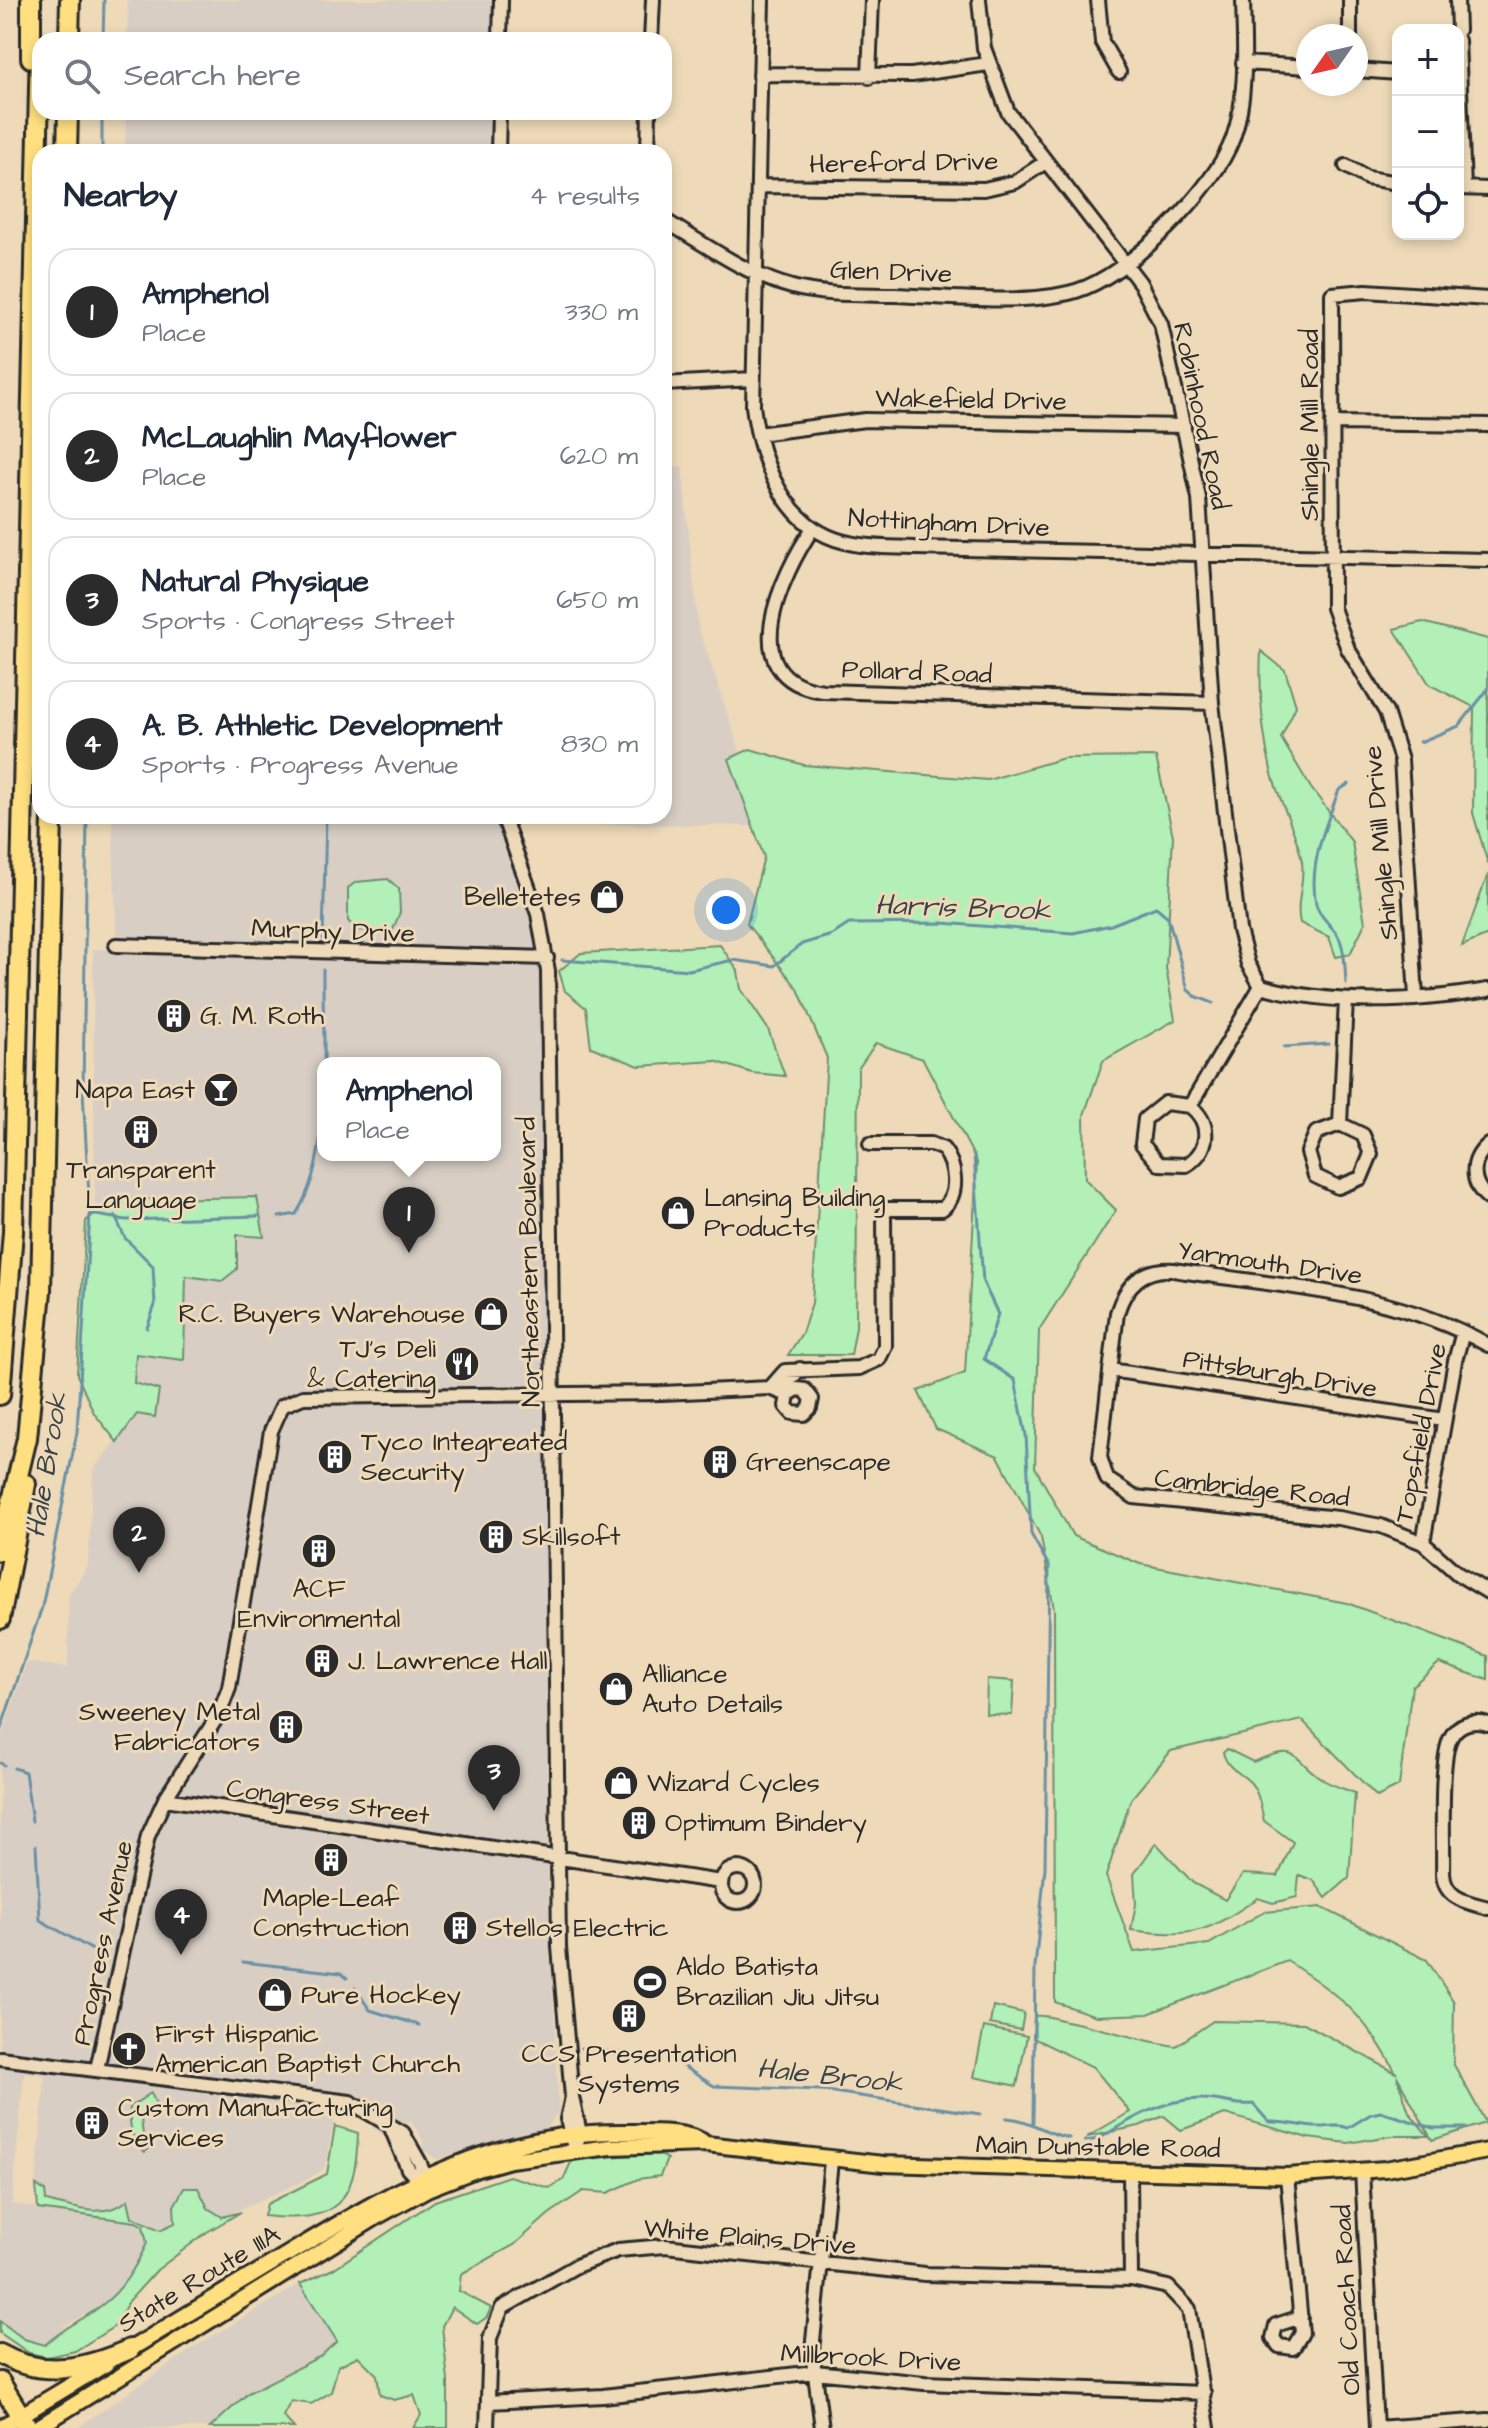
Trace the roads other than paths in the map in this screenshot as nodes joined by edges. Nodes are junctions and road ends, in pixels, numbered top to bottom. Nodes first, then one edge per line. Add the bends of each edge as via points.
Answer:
1 (31, 0) edge
2 (41, 0) edge
3 (70, 0) edge
4 (501, 0) edge
5 (653, 0) edge
6 (762, 0) edge
7 (872, 0) edge
8 (979, 0) edge
9 (1098, 0) edge
10 (1243, 0) edge
11 (1350, 0) edge
12 (1457, 0) edge
13 (1350, 24) edge
14 (1458, 24) edge
15 (40, 32) edge
16 (69, 32) edge
17 (500, 32) edge
18 (651, 32) edge
19 (1243, 63) junction
20 (988, 64) junction
21 (1296, 66) edge
22 (1368, 71) edge
23 (1119, 72) dead end
24 (1392, 73) edge
25 (760, 74) junction
26 (869, 77) junction
27 (1459, 96) edge
28 (38, 120) edge
29 (68, 120) edge
30 (499, 120) edge
31 (649, 120) edge
32 (37, 144) edge
33 (67, 144) edge
34 (498, 144) edge
35 (648, 144) edge
36 (32, 156) edge
37 (1044, 163) junction
38 (1346, 166) dead end
39 (1461, 168) edge
40 (1392, 182) edge
41 (759, 186) junction
42 (1464, 188) edge
43 (1488, 189) edge
44 (672, 225) edge
45 (1124, 263) junction
46 (755, 274) junction
47 (1488, 299) edge
48 (32, 359) edge
49 (753, 379) junction
50 (672, 384) edge
51 (1332, 423) junction
52 (1488, 425) edge
53 (1184, 426) junction
54 (758, 434) junction
55 (813, 528) junction
56 (1203, 554) junction
57 (1331, 556) junction
58 (1488, 560) edge
59 (1212, 703) junction
60 (52, 824) edge
61 (506, 824) edge
62 (116, 945) dead end
63 (547, 958) junction
64 (1261, 986) junction
65 (1488, 990) edge
66 (1416, 997) junction
67 (1346, 1000) junction
68 (1190, 1106) junction
69 (1340, 1124) junction
70 (870, 1144) dead end
71 (1488, 1145) edge
72 (1488, 1198) edge
73 (1463, 1332) junction
74 (1488, 1345) edge
75 (1110, 1370) junction
76 (2, 1374) edge
77 (770, 1388) junction
78 (552, 1393) junction
79 (0, 1395) edge
80 (788, 1395) dead end
81 (1444, 1420) junction
82 (27, 1438) junction
83 (1423, 1543) junction
84 (0, 1551) edge
85 (1488, 1592) edge
86 (0, 1619) edge
87 (1488, 1724) edge
88 (165, 1799) junction
89 (558, 1858) junction
90 (721, 1882) dead end
91 (1488, 1908) edge
92 (0, 2058) edge
93 (97, 2069) junction
94 (574, 2133) junction
95 (706, 2144) junction
96 (575, 2149) junction
97 (1487, 2156) edge
98 (831, 2161) junction
99 (1362, 2171) junction
100 (1130, 2172) junction
101 (1287, 2176) junction
102 (423, 2181) junction
103 (819, 2262) junction
104 (1131, 2279) junction
105 (1301, 2317) dead end
106 (130, 2349) junction
107 (0, 2354) edge
108 (815, 2372) junction
109 (0, 2382) edge
110 (1204, 2393) junction
111 (488, 2402) junction
112 (1488, 2420) edge
113 (24, 2422) edge
114 (0, 2428) edge
115 (37, 2428) edge
116 (487, 2428) edge
117 (822, 2428) edge
118 (1208, 2428) edge
119 (1376, 2428) edge

1 - 36 highway
2 - 15 highway
3 - 16 highway
4 - 17 street
5 - 18 street
6 - 25 street, Nottingham Drive
7 - 26 street
8 - 20 street, Robinhood Road
9 - 23 street via 1102,42
10 - 19 street, Glen Drive
11 - 13 street
12 - 14 street
19 - 21 street
19 - 45 street, Glen Drive via 1238,122 1213,177 1187,210
20 - 26 street
20 - 37 street, Robinhood Road via 1008,112
22 - 24 street
25 - 26 street
25 - 41 street, Nottingham Drive
27 - 39 street
28 - 32 highway
29 - 33 highway
30 - 34 street
31 - 35 street
37 - 41 street, Hereford Drive via 1015,182 984,189
37 - 45 street, Robinhood Road
38 - 40 street via 1367,178
41 - 46 street, Nottingham Drive
42 - 43 street
44 - 46 street, Glen Drive
45 - 46 street, Glen Drive via 1076,291 1016,297 823,293
45 - 53 street, Robinhood Road via 1156,309
46 - 49 street, Nottingham Drive
47 - 51 street, Shingle Mill Road via 1366,291 1332,294
48 - 76 highway via 13,1232
49 - 50 street
49 - 54 street, Nottingham Drive
51 - 52 street
51 - 57 street, Shingle Mill Road
53 - 54 street, Wakefield Drive via 865,420
53 - 56 street, Robinhood Road
54 - 55 street, Nottingham Drive via 782,494
55 - 56 street, Nottingham Drive via 846,543 883,547
55 - 59 street, Pollard Road via 783,580 773,615 774,656 794,683 823,691
56 - 57 street, Nottingham Drive
56 - 59 street, Robinhood Road
57 - 58 street, Nottingham Drive
57 - 66 street, Shingle Mill Drive via 1336,622 1386,712 1401,760
59 - 64 street, Robinhood Road via 1239,930 1248,964
60 - 82 highway via 42,1268
61 - 63 street, Northeastern Boulevard via 538,914
62 - 63 street, Murphy Drive
63 - 78 street, Northeastern Boulevard
64 - 67 street
64 - 68 street
65 - 66 street
66 - 67 street
67 - 69 street
68 - 68 street via 1165,1103 1145,1119 1142,1144 1159,1164 1186,1165 1202,1150 1206,1129
69 - 69 street via 1363,1135 1371,1154 1361,1178 1338,1187 1319,1180 1307,1157 1316,1133
70 - 77 street via 931,1144 943,1149 954,1175 950,1199 942,1209 888,1209 884,1214 885,1346 879,1359 859,1368 785,1371
71 - 72 street via 1477,1157 1474,1172 1478,1188
73 - 74 street, Yarmouth Drive
73 - 75 street, Yarmouth Drive via 1399,1306 1161,1269 1141,1276 1126,1291 1117,1313
73 - 81 street, Topsfield Drive
75 - 81 street, Pittsburgh Drive
75 - 83 street, Cambridge Road via 1100,1457 1107,1479 1123,1493 1363,1522
76 - 79 highway
77 - 78 street
77 - 80 street
78 - 88 street, Progress Avenue via 303,1397 288,1402 274,1419 229,1688 219,1714
78 - 89 street, Northeastern Boulevard
81 - 83 street, Topsfield Drive
82 - 84 highway
82 - 86 highway via 22,1512
83 - 85 street, Cambridge Road
87 - 91 street via 1476,1721 1459,1727 1447,1748 1443,1873 1453,1895
88 - 89 street, Congress Street
88 - 93 street, Progress Avenue via 141,1859
89 - 90 street, Congress Street
89 - 94 street, Northeastern Boulevard via 561,1990
92 - 93 street
93 - 102 street via 342,2099 403,2133
94 - 95 main road, Main Dunstable Road via 672,2134
94 - 96 street
94 - 102 main road, Main Dunstable Road via 480,2154
95 - 96 main road, Main Dunstable Road
95 - 98 main road, Main Dunstable Road
96 - 102 main road, Main Dunstable Road
97 - 99 main road, Main Dunstable Road
98 - 100 main road, Main Dunstable Road
98 - 103 street
99 - 101 main road, Main Dunstable Road
99 - 119 street, Old Coach Road
100 - 101 main road, Main Dunstable Road
100 - 104 street
101 - 105 street
102 - 106 main road, State Route 111A
102 - 115 main road, State Route 111A
103 - 104 street, White Plains Drive via 939,2275
103 - 108 street
103 - 111 street, White Plains Drive via 665,2246 597,2257 502,2308 490,2338
104 - 110 street, White Plains Drive via 1168,2287 1186,2302
106 - 107 highway via 61,2369 26,2366
106 - 113 main road, State Route 111A
108 - 110 street, Millbrook Drive via 938,2384
108 - 111 street, Millbrook Drive via 603,2396
108 - 117 street
109 - 113 highway
110 - 118 street, White Plains Drive
111 - 116 street, White Plains Drive
112 - 119 street
113 - 114 main road, State Route 111A

